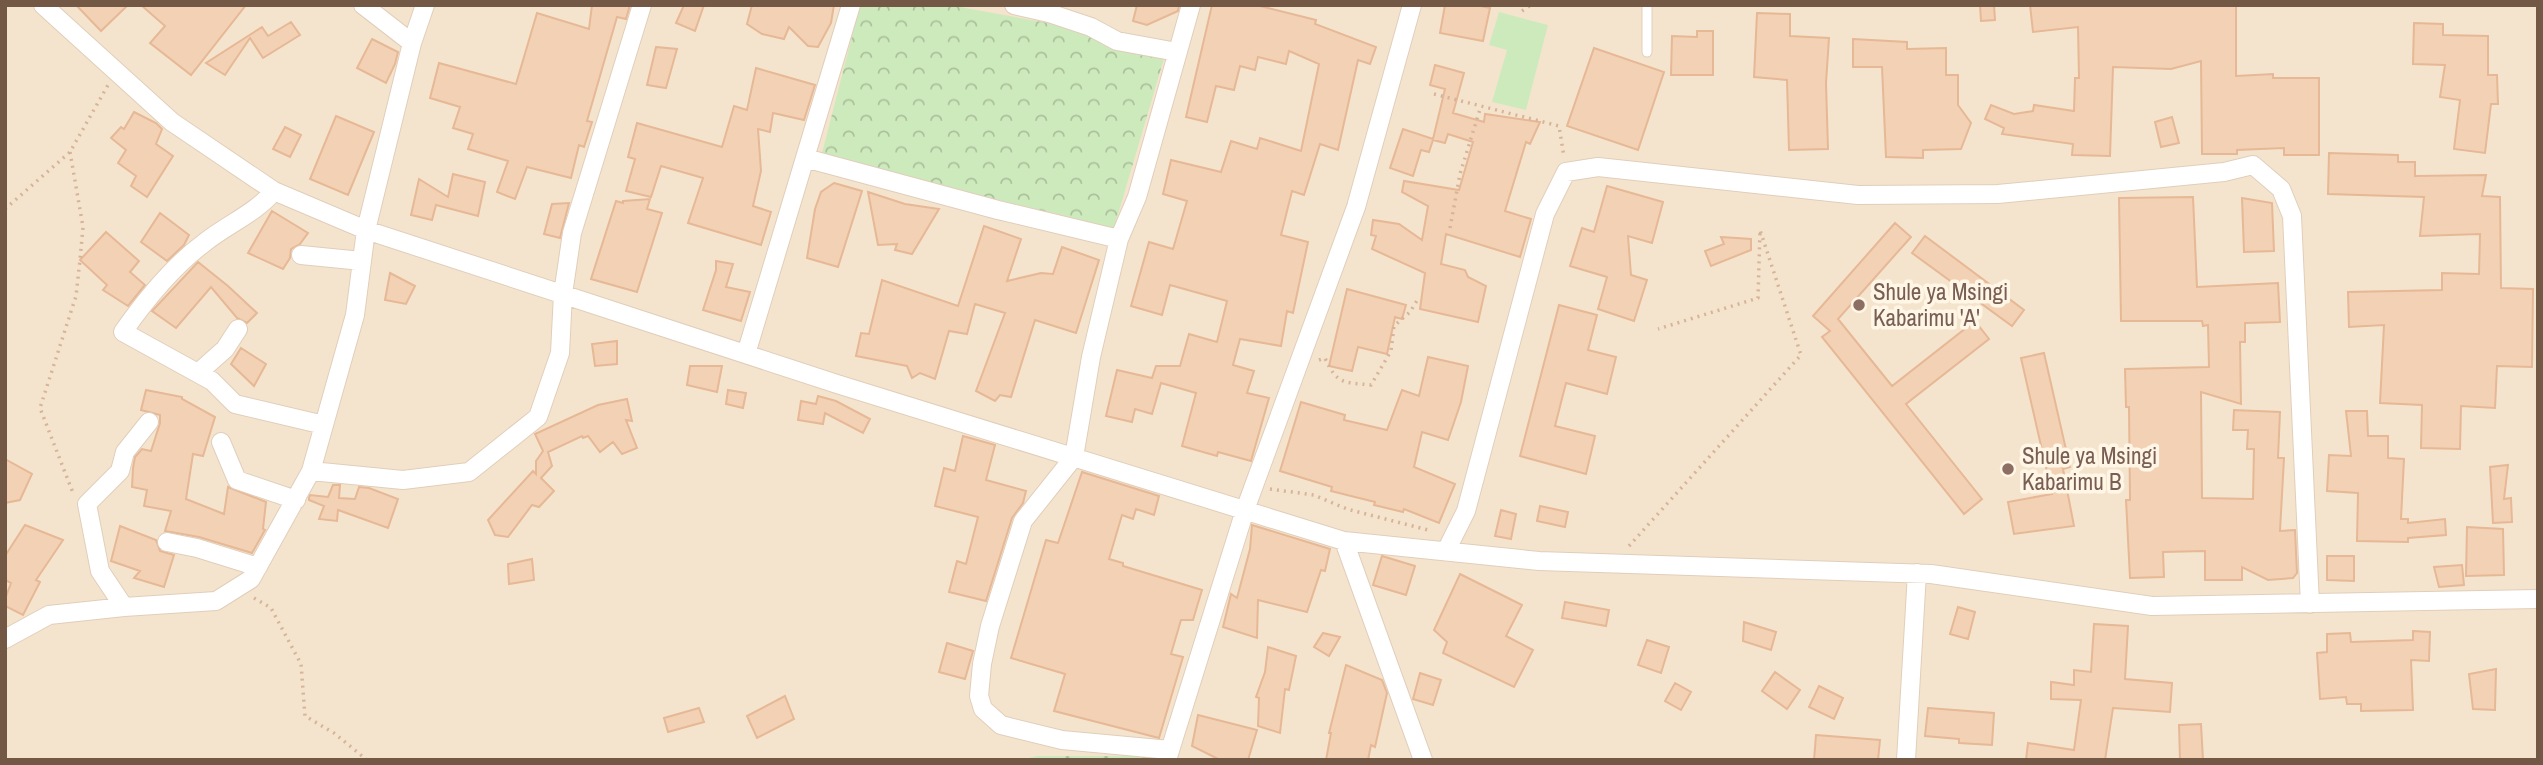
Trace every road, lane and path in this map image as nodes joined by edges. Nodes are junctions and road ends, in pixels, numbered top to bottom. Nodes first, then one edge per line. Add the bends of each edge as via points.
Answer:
1 (43, 5) edge
2 (363, 5) edge
3 (425, 5) edge
4 (642, 5) edge
5 (851, 5) edge
6 (1014, 5) edge
7 (1191, 5) edge
8 (1412, 5) edge
9 (1531, 5) edge
10 (1647, 5) edge
11 (1522, 11) dead end
12 (411, 43) junction
13 (1177, 52) junction
14 (1647, 52) dead end
15 (116, 71) junction
16 (1434, 94) dead end
17 (1481, 106) junction
18 (70, 152) junction
19 (805, 158) junction
20 (1566, 173) junction
21 (274, 191) junction
22 (5, 209) edge
23 (1450, 228) dead end
24 (366, 230) junction
25 (1119, 239) junction
26 (300, 255) dead end
27 (362, 261) junction
28 (562, 294) junction
29 (1418, 299) dead end
30 (238, 329) dead end
31 (1658, 330) dead end
32 (746, 354) junction
33 (1300, 365) junction
34 (198, 373) junction
35 (149, 422) dead end
36 (324, 425) junction
37 (221, 443) dead end
38 (1074, 457) junction
39 (311, 471) junction
40 (1254, 487) junction
41 (75, 500) dead end
42 (296, 500) junction
43 (1245, 510) junction
44 (1344, 541) junction
45 (167, 542) dead end
46 (1450, 544) junction
47 (1613, 564) junction
48 (258, 567) junction
49 (1917, 573) junction
50 (238, 587) junction
51 (2538, 599) edge
52 (2310, 604) junction
53 (124, 607) junction
54 (5, 639) edge
55 (1169, 755) edge
56 (367, 760) edge
57 (1423, 760) edge
58 (1906, 760) edge

1 - 15 street
2 - 12 street
3 - 12 street
4 - 28 street via 572,233
5 - 19 street
6 - 13 street via 1091,27 1117,41
7 - 13 street
8 - 33 street via 1356,207
9 - 11 path
10 - 14 lane
12 - 24 street
13 - 25 street via 1137,197
15 - 18 path
15 - 21 street via 172,122
16 - 17 path
17 - 20 path via 1559,126
17 - 23 path via 1460,174
18 - 22 path
18 - 41 path via 83,227 76,296 40,408
19 - 25 street
19 - 32 street
20 - 46 street via 1545,214 1466,511
20 - 52 street via 1598,167 1858,195 1986,194 2224,172 2253,165 2281,189 2292,216
21 - 24 street
21 - 34 street via 203,243 143,304 124,332
24 - 27 street
24 - 28 street
25 - 38 street via 1091,357
26 - 27 street
27 - 36 street via 355,315
28 - 32 street
28 - 39 street via 560,353 538,417 469,472 403,480
29 - 33 path via 1394,326 1391,351 1371,384 1345,382 1332,374 1325,358
30 - 34 street via 225,349
31 - 47 path via 1758,298 1759,230 1801,355
32 - 38 street
33 - 40 street
34 - 36 street via 243,407
35 - 53 street via 125,452 120,471 87,503 100,571
36 - 39 street
37 - 42 street via 237,480
38 - 43 street
38 - 55 street via 1023,521 990,626 979,696 983,709 1001,725 1062,740
39 - 42 street
40 - 43 street
40 - 46 path via 1314,495
42 - 48 street
43 - 44 street
43 - 55 street
44 - 46 street
44 - 57 street
45 - 48 street
46 - 47 street via 1539,561
47 - 49 street
48 - 50 street via 251,579
49 - 52 street via 2152,607
49 - 58 street
50 - 53 street via 216,601
50 - 56 path via 271,608 301,664 305,716
51 - 52 street
53 - 54 street via 49,615

